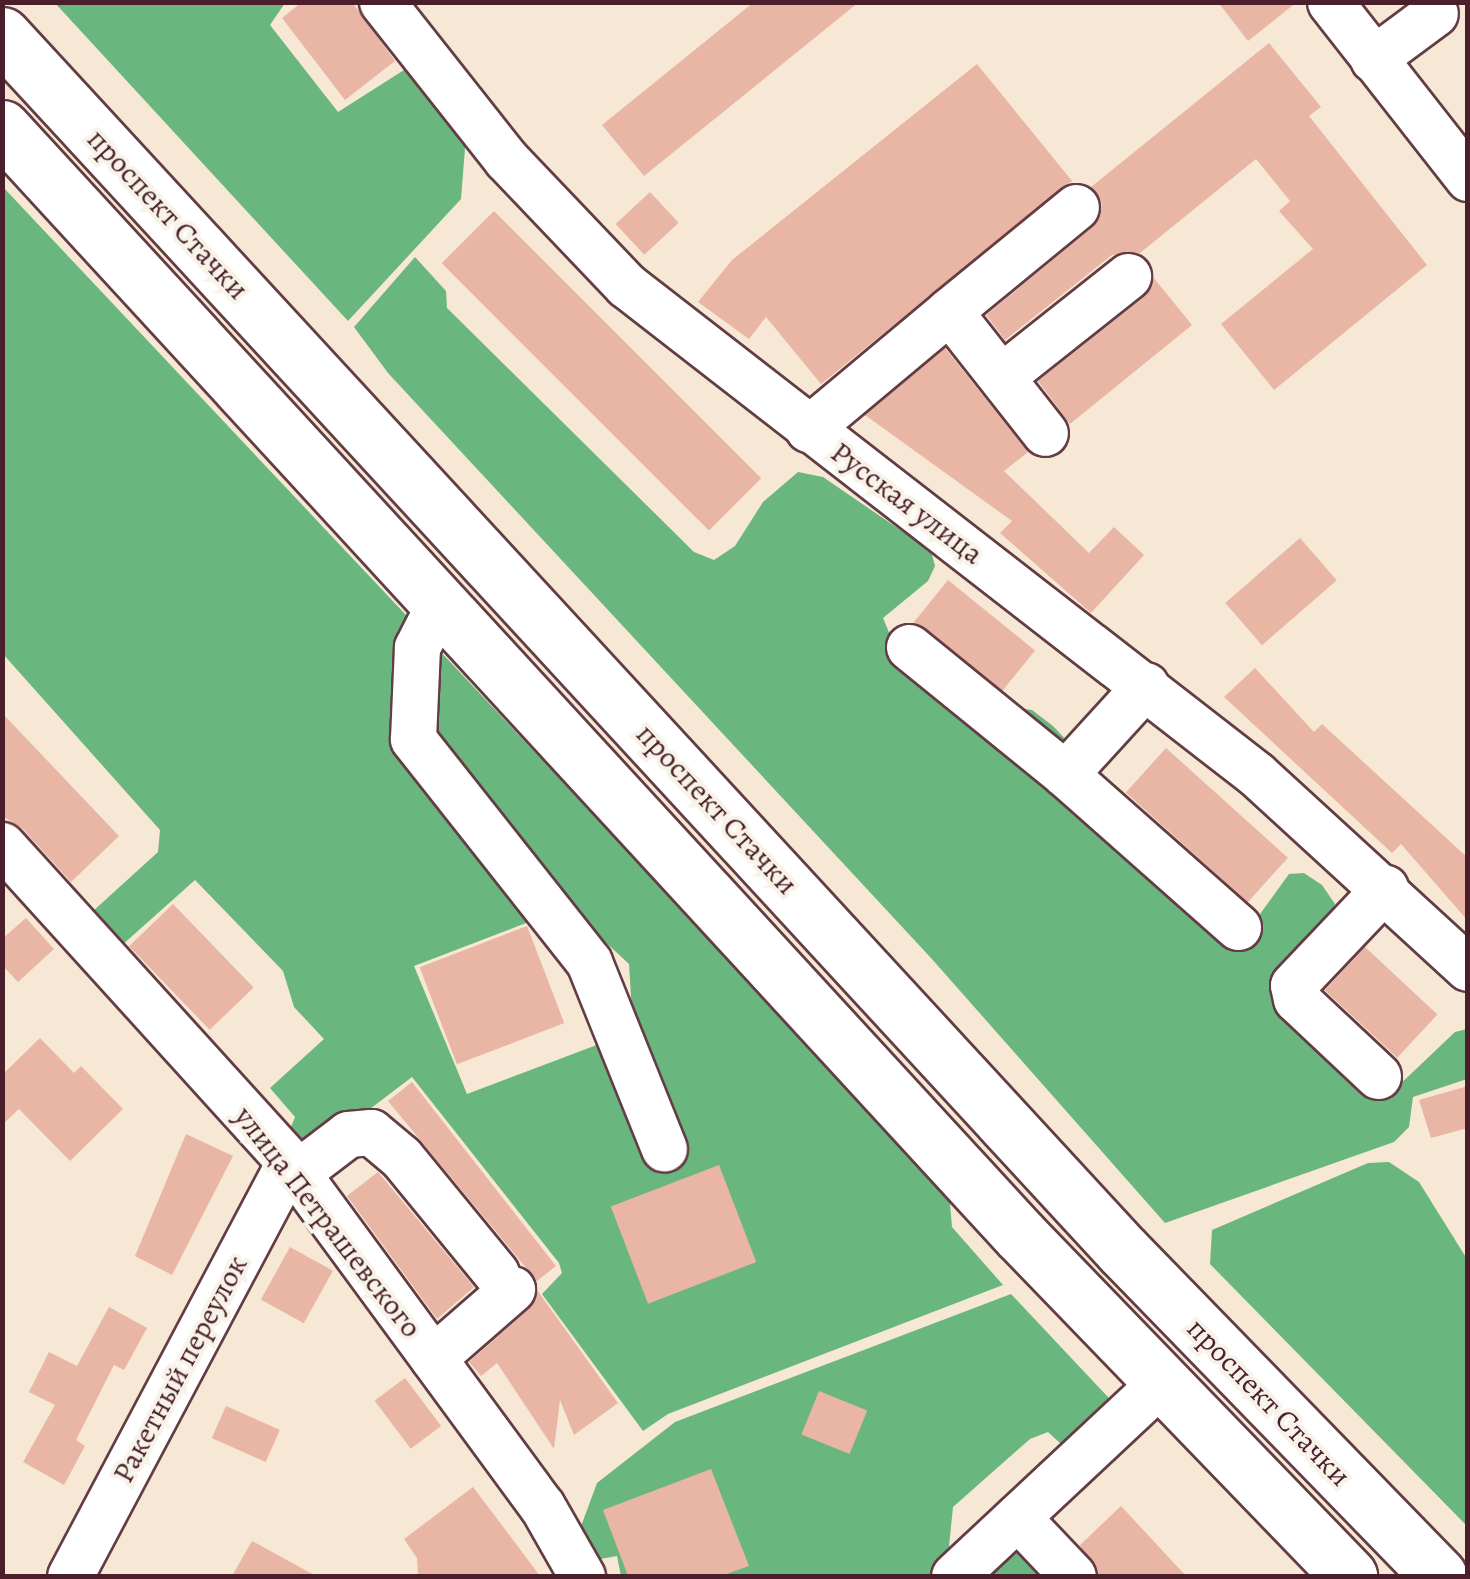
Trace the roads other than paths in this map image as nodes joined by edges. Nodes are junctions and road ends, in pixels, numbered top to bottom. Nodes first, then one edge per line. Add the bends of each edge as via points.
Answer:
1 (382, 2) edge
2 (1330, 2) edge
3 (1435, 13) dead end
4 (2, 35) edge
5 (1374, 59) junction
6 (2, 128) edge
7 (1468, 178) edge
8 (1076, 207) dead end
9 (1128, 276) dead end
10 (949, 311) junction
11 (1002, 376) junction
12 (808, 428) junction
13 (1045, 433) dead end
14 (440, 602) junction
15 (909, 647) dead end
16 (1146, 686) junction
17 (1065, 774) junction
18 (2, 846) edge
19 (1385, 888) junction
20 (1238, 927) dead end
21 (1468, 968) edge
22 (1378, 1076) dead end
23 (664, 1150) dead end
24 (293, 1168) junction
25 (433, 1358) junction
26 (1160, 1383) junction
27 (1017, 1517) junction
28 (70, 1576) edge
29 (582, 1576) edge
30 (954, 1576) edge
31 (1073, 1576) edge
32 (1349, 1576) edge
33 (1439, 1576) edge

1 - 12 street, Русская улица via 506,159 626,285
2 - 5 street
3 - 5 street
4 - 33 main road, проспект Стачки via 1123,1251
5 - 7 street
6 - 14 main road, проспект Стачки
8 - 10 street
9 - 11 street
10 - 11 street
10 - 12 street
11 - 13 street
12 - 16 street, Русская улица
14 - 23 street via 416,647 413,739 589,962
14 - 26 main road, проспект Стачки
15 - 17 street
16 - 17 street
16 - 19 street, Русская улица
17 - 20 street
18 - 24 street, улица Петрашевского
19 - 21 street, Русская улица
19 - 22 street via 1293,984 1296,999
24 - 25 street, улица Петрашевского
24 - 25 street via 348,1134 370,1132 401,1157 504,1281
24 - 28 street, Ракетный переулок
25 - 29 street, улица Петрашевского via 542,1506
26 - 27 street
26 - 32 main road, проспект Стачки
27 - 30 street
27 - 31 street

